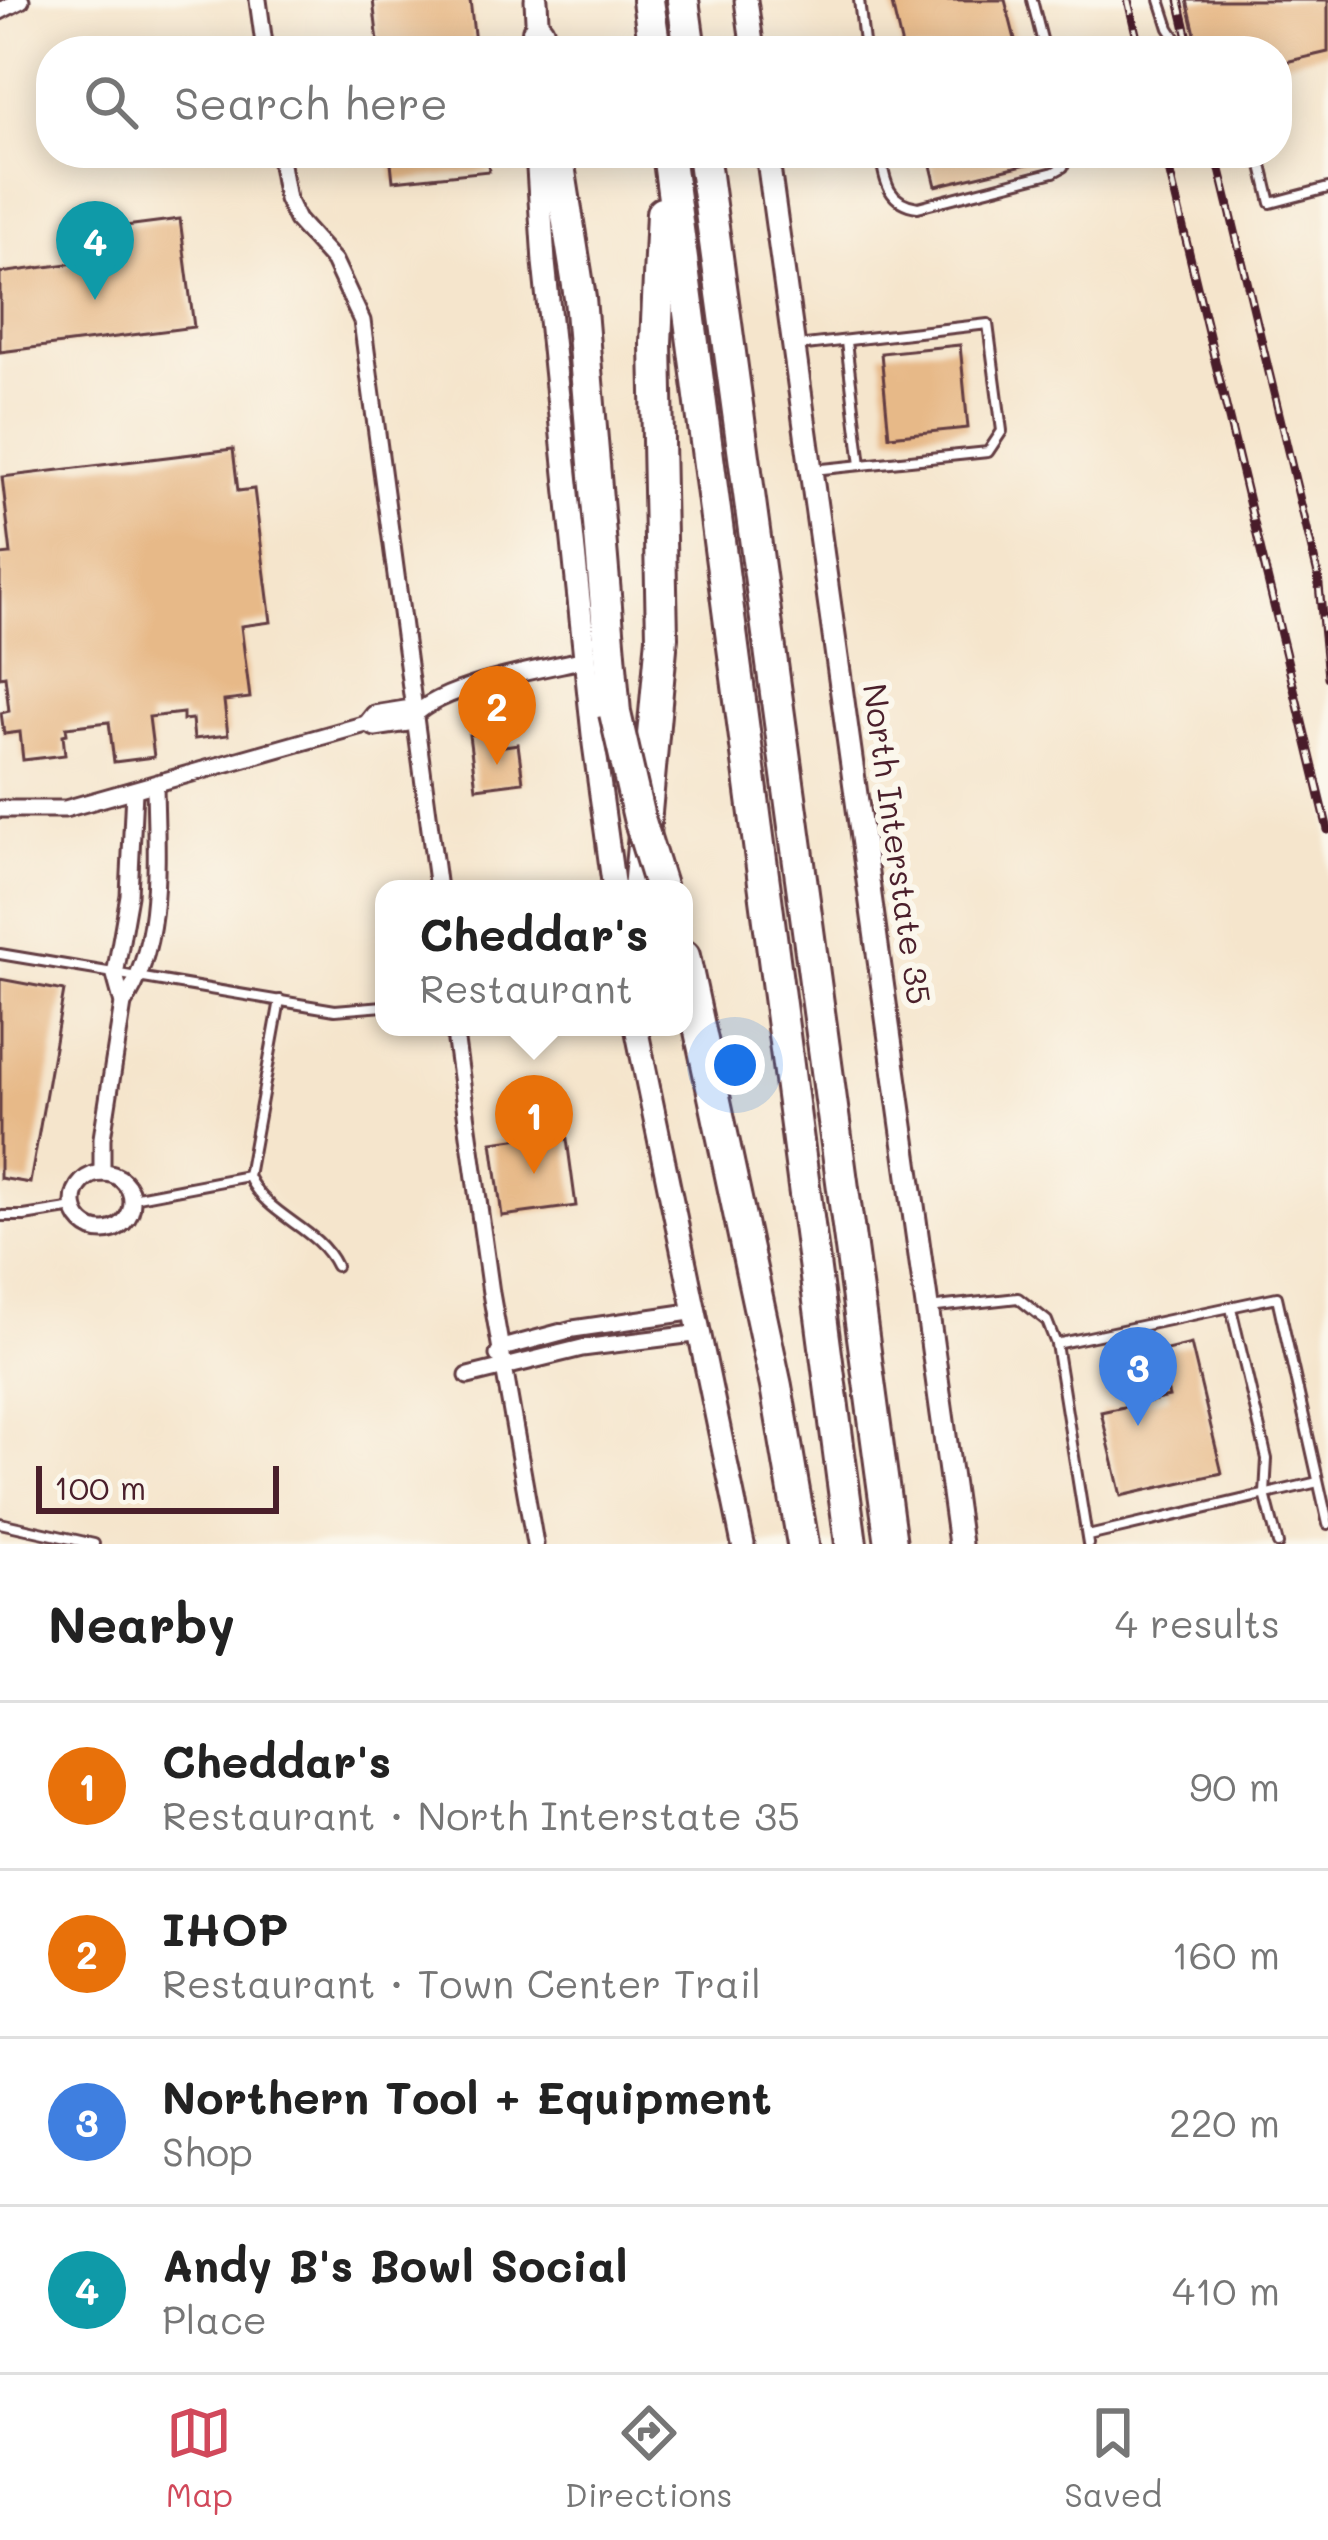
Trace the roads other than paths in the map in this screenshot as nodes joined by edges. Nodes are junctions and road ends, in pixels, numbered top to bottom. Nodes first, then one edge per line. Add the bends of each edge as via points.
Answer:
1 (21, 0) edge
2 (258, 0) edge
3 (536, 0) edge
4 (648, 0) edge
5 (683, 0) edge
6 (746, 0) edge
7 (859, 0) edge
8 (1032, 0) edge
9 (1160, 0) edge
10 (0, 11) edge
11 (263, 36) edge
12 (538, 36) edge
13 (653, 36) edge
14 (688, 36) edge
15 (751, 36) edge
16 (863, 36) edge
17 (1041, 36) edge
18 (1174, 36) edge
19 (282, 168) edge
20 (538, 168) edge
21 (559, 168) edge
22 (665, 168) edge
23 (668, 168) edge
24 (705, 168) edge
25 (768, 168) edge
26 (884, 168) edge
27 (1062, 168) edge
28 (1262, 168) edge
29 (1328, 188) edge
30 (845, 342) junction
31 (794, 347) junction
32 (861, 465) junction
33 (812, 470) junction
34 (586, 659) junction
35 (414, 714) junction
36 (155, 785) junction
37 (134, 791) junction
38 (0, 809) edge
39 (436, 880) edge
40 (613, 880) edge
41 (640, 880) edge
42 (659, 880) edge
43 (0, 954) edge
44 (116, 975) junction
45 (141, 978) junction
46 (693, 997) edge
47 (280, 1000) junction
48 (123, 1004) junction
49 (375, 1007) edge
50 (455, 1036) edge
51 (638, 1036) edge
52 (102, 1173) junction
53 (248, 1176) junction
54 (132, 1198) junction
55 (74, 1208) junction
56 (0, 1216) edge
57 (336, 1266) dead end
58 (927, 1308) junction
59 (1231, 1308) junction
60 (700, 1322) junction
61 (1056, 1343) junction
62 (502, 1348) junction
63 (497, 1369) junction
64 (468, 1376) dead end
65 (1318, 1482) junction
66 (1265, 1494) junction
67 (0, 1523) edge
68 (1328, 1524) edge
69 (1088, 1540) edge
70 (94, 1544) edge
71 (535, 1544) edge
72 (743, 1544) edge
73 (803, 1544) edge
74 (851, 1544) edge
75 (895, 1544) edge
76 (960, 1544) edge
77 (1278, 1544) edge

1 - 10 street
2 - 11 street
3 - 12 main road
4 - 13 highway
5 - 14 highway
6 - 15 main road
7 - 16 lane
8 - 17 lane
9 - 18 lane
19 - 35 street via 297,220 334,261 362,321
20 - 34 main road
21 - 42 highway, bridge via 580,298 615,713
22 - 41 highway via 656,343 662,637
23 - 74 highway
24 - 75 highway
25 - 31 main road, North Interstate 35
26 - 27 lane via 890,194 918,207
28 - 29 lane via 1271,202
30 - 31 lane
30 - 32 lane
30 - 32 lane via 988,324 1002,431 988,452
31 - 33 main road, North Interstate 35
32 - 33 lane
33 - 58 main road, North Interstate 35
34 - 35 street via 488,681
34 - 40 main road
35 - 36 street via 408,723 366,724
35 - 39 street
36 - 37 street
36 - 45 street
37 - 38 street via 64,809
37 - 44 street
43 - 44 lane
44 - 45 lane
44 - 48 street
45 - 47 lane
45 - 48 street
46 - 73 highway
47 - 49 lane via 335,1010
47 - 53 lane
48 - 52 street
50 - 62 street
51 - 60 main road
52 - 54 street via 125,1183
52 - 55 street via 80,1184
53 - 54 lane
53 - 57 lane via 275,1212 326,1245
54 - 55 street via 126,1230 82,1232
55 - 56 lane
58 - 61 lane via 1018,1298 1047,1321
58 - 76 main road, North Interstate 35
59 - 61 lane
59 - 65 lane via 1276,1297
59 - 66 lane via 1267,1459
60 - 62 street via 574,1329
60 - 63 street
60 - 72 main road
61 - 69 lane
62 - 63 street
63 - 64 street
63 - 71 street
65 - 66 lane
65 - 68 lane
66 - 69 lane
66 - 77 lane
67 - 70 lane

